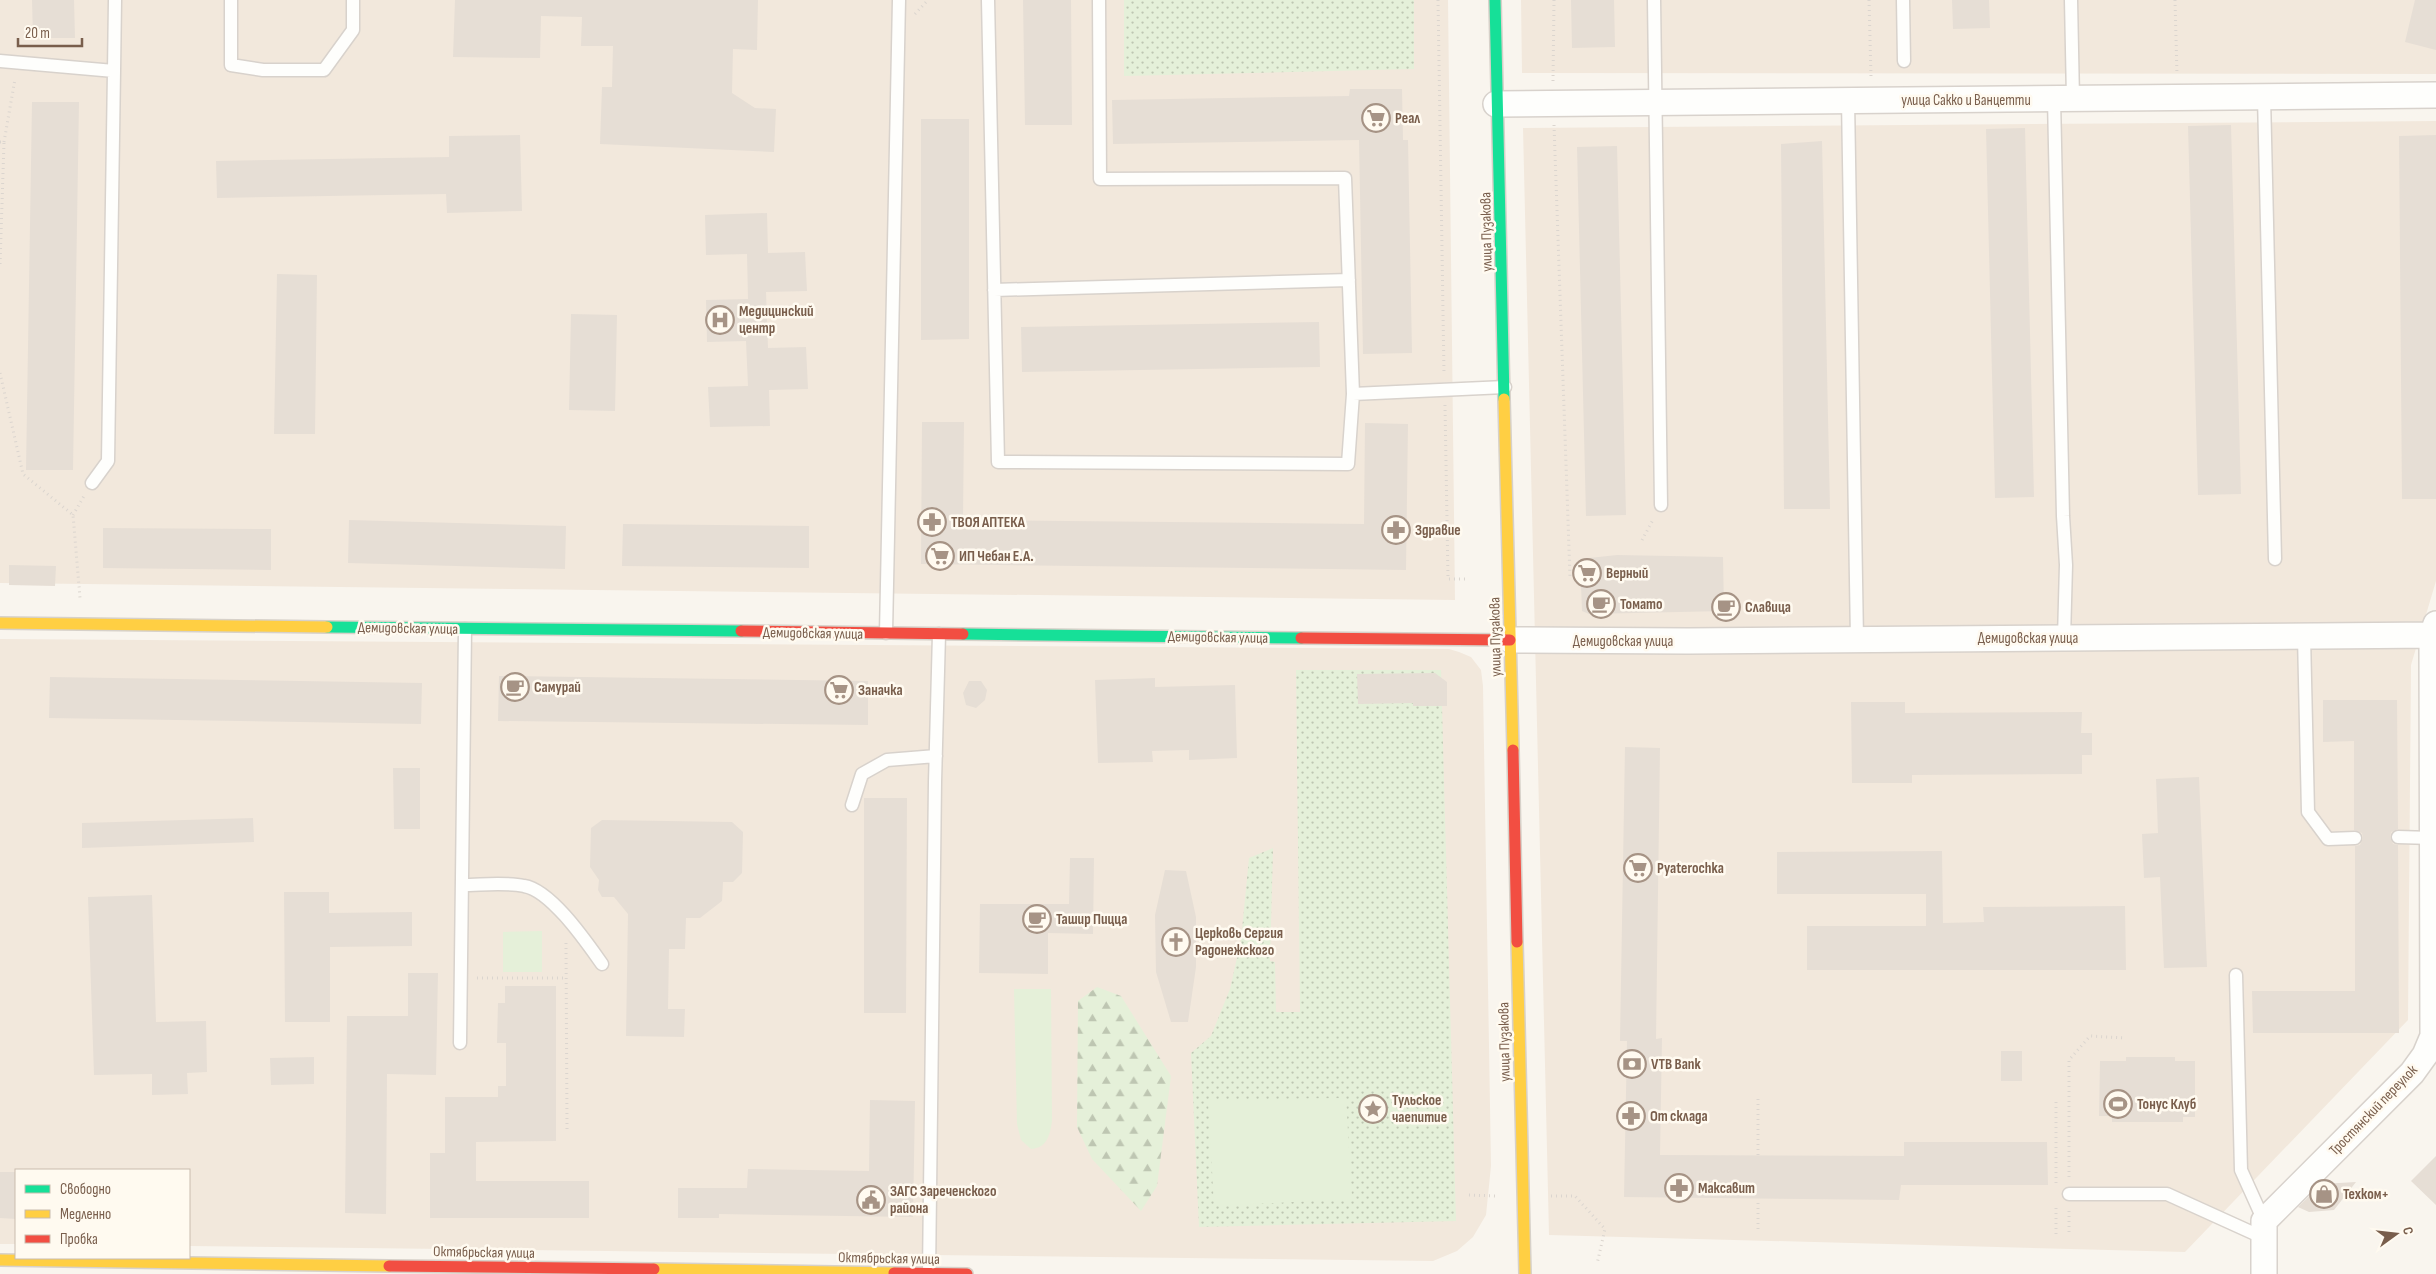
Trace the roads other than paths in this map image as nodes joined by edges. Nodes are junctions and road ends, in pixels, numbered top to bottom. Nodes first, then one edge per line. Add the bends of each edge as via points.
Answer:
1 (115, 0) edge
2 (231, 0) edge
3 (353, 0) edge
4 (899, 0) edge
5 (988, 0) edge
6 (1099, 0) edge
7 (1495, 0) edge
8 (1654, 0) edge
9 (1903, 0) edge
10 (2071, 0) edge
11 (0, 61) edge
12 (1904, 61) dead end
13 (114, 71) junction
14 (2436, 95) edge
15 (2264, 97) junction
16 (2064, 99) junction
17 (1860, 100) junction
18 (1656, 102) junction
19 (1496, 104) junction
20 (1349, 280) junction
21 (994, 290) junction
22 (1505, 387) junction
23 (1353, 394) junction
24 (92, 483) dead end
25 (1661, 505) road end
26 (2275, 559) dead end
27 (0, 623) edge
28 (466, 629) junction
29 (2435, 631) edge
30 (886, 633) junction
31 (940, 634) junction
32 (2304, 636) junction
33 (2064, 638) junction
34 (1510, 640) junction
35 (1857, 640) junction
36 (936, 756) junction
37 (852, 805) dead end
38 (2398, 837) dead end
39 (2354, 838) dead end
40 (2432, 838) junction
41 (462, 886) junction
42 (602, 964) dead end
43 (2236, 974) dead end
44 (460, 1042) dead end
45 (2062, 1195) road end
46 (2264, 1230) junction
47 (0, 1260) edge
48 (929, 1274) edge
49 (967, 1274) edge
50 (1525, 1274) edge
51 (2264, 1274) edge

1 - 13 lane
2 - 3 lane via 231,65 263,70 324,70 352,30
4 - 30 lane
5 - 21 lane
6 - 20 lane via 1100,179 1345,178
7 - 19 street, улица Пузакова
8 - 18 lane
9 - 12 lane
10 - 16 lane
11 - 13 lane
13 - 24 lane via 108,461
14 - 15 street, улица Сакко и Ванцетти
15 - 16 street, улица Сакко и Ванцетти
15 - 26 lane
16 - 17 street, улица Сакко и Ванцетти
16 - 33 lane
17 - 18 street, улица Сакко и Ванцетти
17 - 35 lane
18 - 19 street, улица Сакко и Ванцетти
18 - 25 lane
19 - 22 street, улица Пузакова
20 - 21 lane
20 - 23 lane
21 - 23 lane via 998,462 1348,464
22 - 23 lane
22 - 34 street, улица Пузакова
27 - 28 street, Демидовская улица
28 - 30 street, Демидовская улица
28 - 41 lane
29 - 32 street, Демидовская улица
29 - 40 street, Тростянский переулок
30 - 31 street, Демидовская улица
31 - 34 street, Демидовская улица
31 - 36 lane
32 - 33 street, Демидовская улица
32 - 39 lane via 2308,812 2328,839
33 - 35 street, Демидовская улица
34 - 35 street, Демидовская улица
34 - 50 street, улица Пузакова
36 - 37 lane via 887,760 862,774
36 - 48 lane
38 - 40 lane
40 - 46 street, Тростянский переулок via 2433,1036 2425,1055
41 - 42 lane via 524,885 535,890 579,931
41 - 44 lane
43 - 46 lane via 2241,1170
45 - 46 lane via 2167,1194
46 - 51 street
47 - 48 street, Октябрьская улица
48 - 49 street, Октябрьская улица

